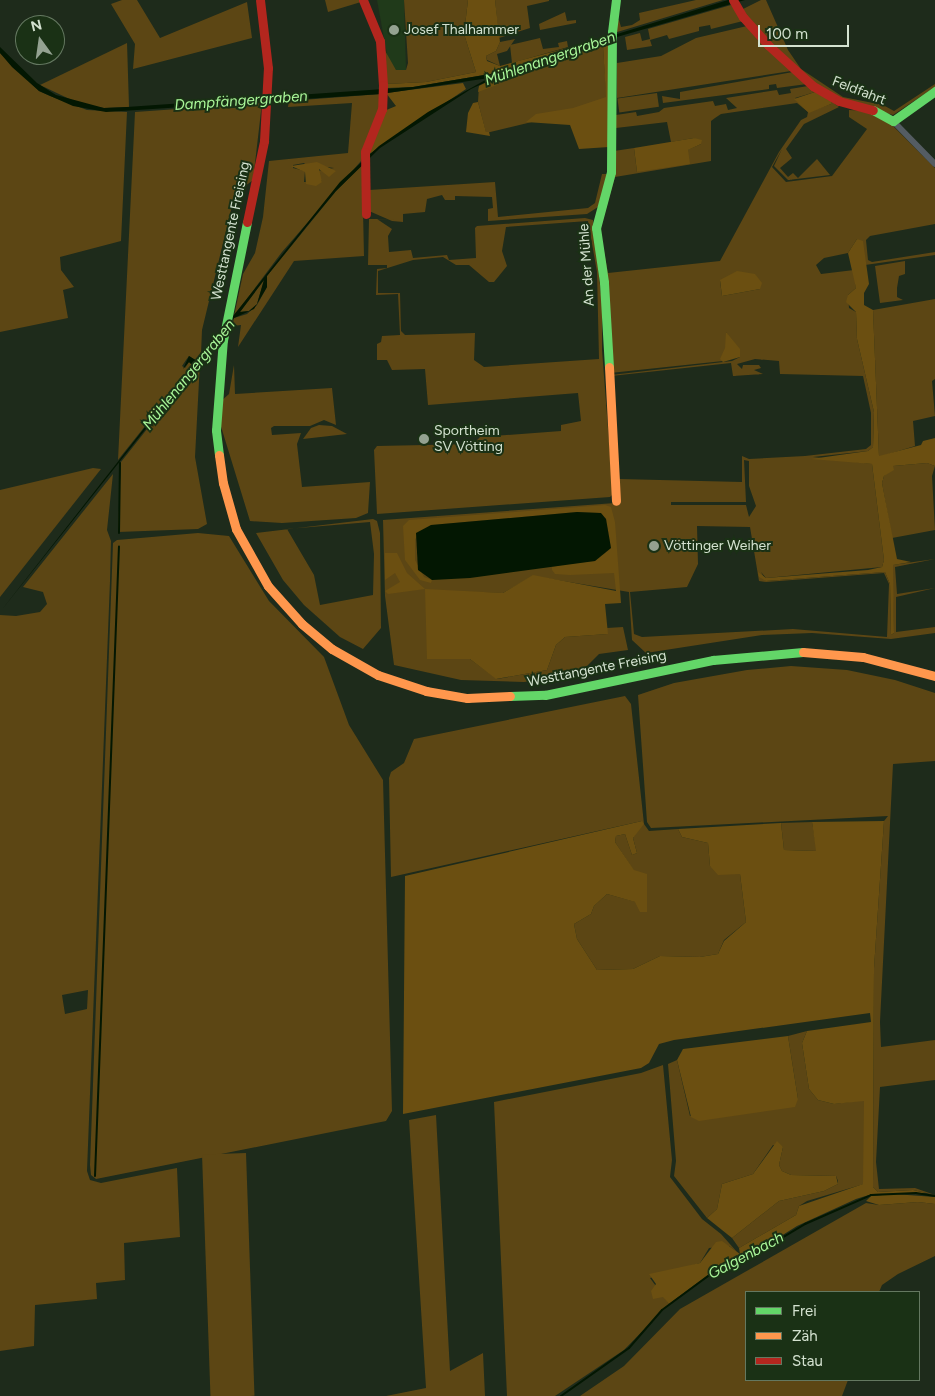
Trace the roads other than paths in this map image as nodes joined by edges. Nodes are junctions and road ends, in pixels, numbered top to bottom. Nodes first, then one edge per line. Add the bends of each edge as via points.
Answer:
1 (260, 0) edge
2 (363, 0) edge
3 (616, 0) edge
4 (735, 3) edge
5 (935, 92) edge
6 (893, 121) junction
7 (935, 164) edge
8 (366, 214) dead end
9 (616, 501) dead end
10 (935, 676) edge

1 - 10 main road, Westtangente Freising via 266,38 267,109 257,181 223,340 216,430 222,483 236,529 256,568 280,601 318,638 350,660 394,682 447,696 525,697 589,687 713,660 788,652 863,657
2 - 8 main road via 380,41 383,85 383,101 365,152
3 - 9 main road, An der Mühle via 612,36 611,172 596,228 604,282
4 - 6 main road, Feldfahrt via 763,41 813,86 839,101 873,110
5 - 6 main road, Feldfahrt
6 - 7 street, Feldfahrt

